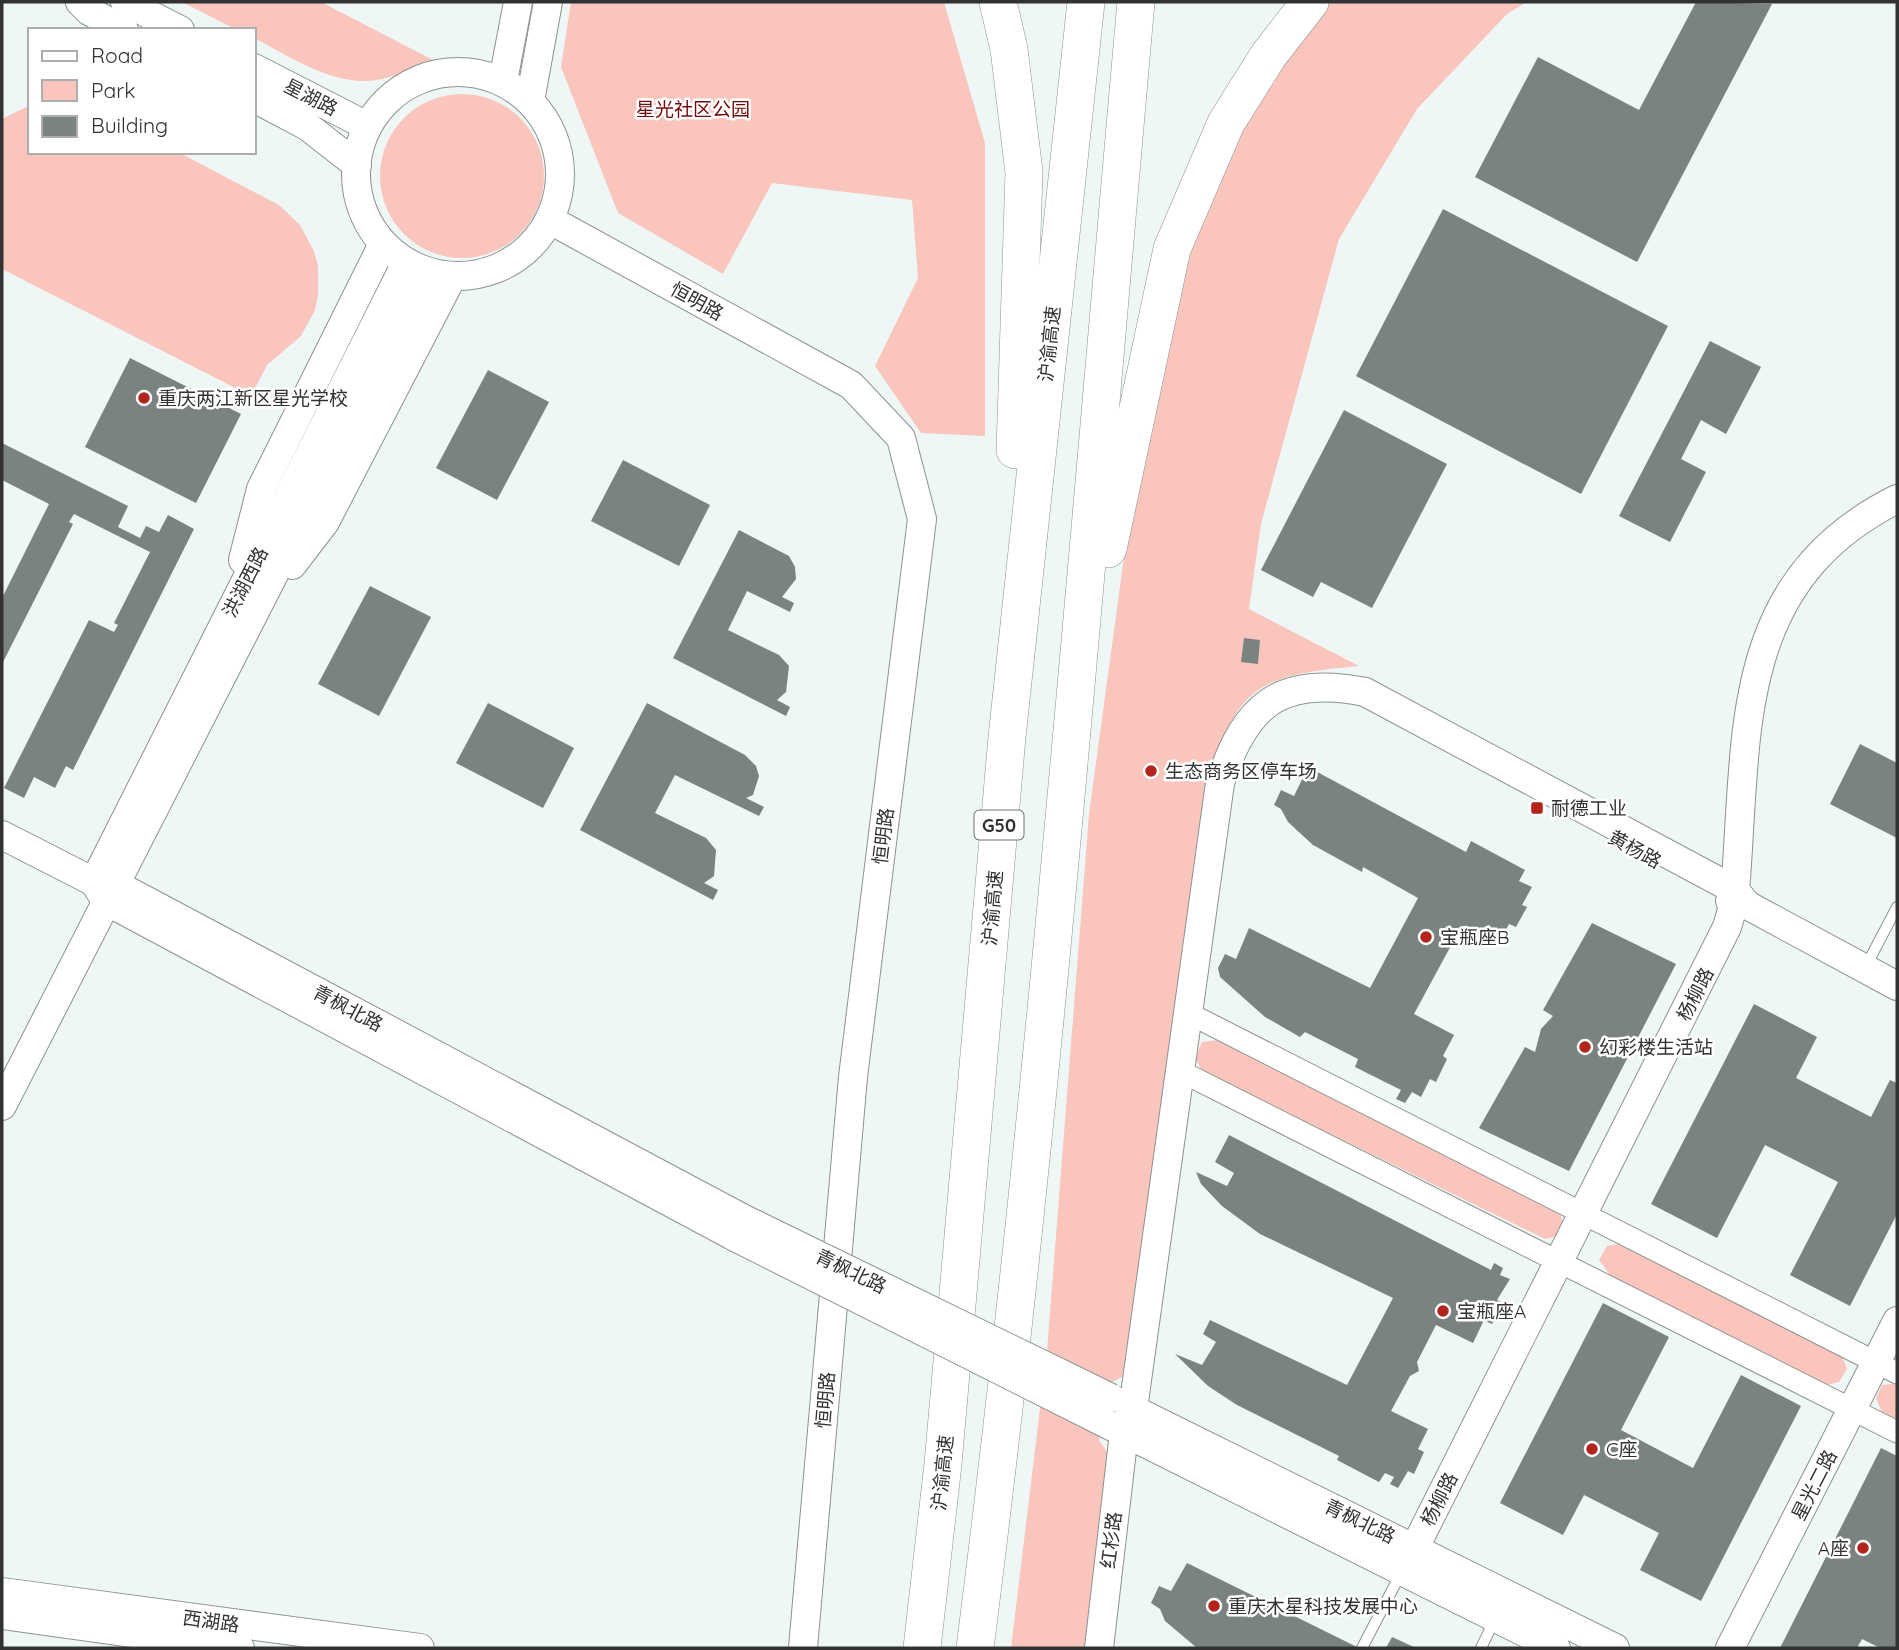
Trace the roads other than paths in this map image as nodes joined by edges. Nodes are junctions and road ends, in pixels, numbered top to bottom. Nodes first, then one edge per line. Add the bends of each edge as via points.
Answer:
1 (80, 2) edge
2 (125, 2) edge
3 (518, 2) edge
4 (548, 2) edge
5 (998, 2) edge
6 (1086, 2) edge
7 (1136, 2) edge
8 (1310, 2) edge
9 (120, 28) edge
10 (176, 28) edge
11 (256, 69) edge
12 (503, 81) junction
13 (256, 99) edge
14 (530, 101) junction
15 (368, 126) junction
16 (357, 165) junction
17 (552, 221) junction
18 (383, 244) junction
19 (428, 271) junction
20 (1897, 499) edge
21 (1897, 514) edge
22 (239, 617) junction
23 (1336, 688) joint
24 (1007, 737) junction
25 (1070, 750) junction
26 (2, 835) edge
27 (105, 889) junction
28 (1739, 899) junction
29 (1897, 907) edge
30 (1865, 969) junction
31 (1897, 986) edge
32 (1186, 1012) junction
33 (1178, 1070) junction
34 (2, 1106) edge
35 (1589, 1216) junction
36 (1565, 1264) junction
37 (1897, 1321) edge
38 (1887, 1368) edge
39 (1853, 1409) junction
40 (1119, 1416) junction
41 (1897, 1432) edge
42 (1414, 1562) junction
43 (2, 1592) edge
44 (2, 1615) edge
45 (1496, 1618) junction
46 (376, 1646) edge
47 (240, 1648) edge
48 (420, 1648) edge
49 (803, 1648) edge
50 (922, 1648) edge
51 (975, 1648) edge
52 (1099, 1648) edge
53 (1362, 1648) edge
54 (1481, 1648) edge
55 (1556, 1648) edge
56 (1615, 1648) edge
57 (1730, 1648) edge

1 - 9 street
2 - 10 street
3 - 12 street
4 - 14 street
5 - 24 highway via 1009,49 1024,172
6 - 24 highway, 沪渝高速 / G50
7 - 25 highway
8 - 25 highway via 1226,122 1172,249 1131,432
11 - 15 street, 星湖路
12 - 14 street
12 - 15 street via 474,72 443,72 415,81 390,97
13 - 16 street via 307,126
14 - 17 street via 550,128 560,159
15 - 16 street
16 - 18 street via 355,181 362,212
17 - 19 street via 531,247 508,264 481,275
17 - 49 street, 恒明路 via 850,385 901,438 922,519 853,1077
18 - 19 street
18 - 22 street via 261,489
19 - 22 street, 洪湖西路
19 - 22 street via 325,522
20 - 28 street, 杨柳路 via 1847,529 1819,555 1797,580 1765,640 1750,706
21 - 28 street, 杨柳路 via 1830,563 1792,614 1778,646 1761,710
22 - 27 street, 洪湖西路
23 - 28 street, 黄杨路
23 - 32 street, 红杉路 via 1286,694 1262,706 1243,726 1230,753 1220,783
24 - 50 highway, 沪渝高速 / G50 via 943,1464
25 - 51 highway via 998,1468
26 - 27 street, 青枫北路
27 - 34 street, 洪湖西路
27 - 40 street, 青枫北路, bridge via 740,1228
28 - 30 street, 黄杨路
28 - 35 street, 杨柳路 via 1731,953
29 - 30 lane
30 - 31 street, 黄杨路
32 - 33 street, 红杉路
32 - 35 street
33 - 36 street
33 - 40 street, 红杉路
35 - 36 street, 杨柳路
35 - 38 street
36 - 39 street
36 - 42 street, 杨柳路
37 - 38 street, 星光二路
38 - 39 street, 星光二路
39 - 41 street
39 - 57 street, 星光二路
40 - 42 street, 青枫北路
40 - 52 street, 红杉路
42 - 45 street, 青枫北路
42 - 53 lane
42 - 56 street, 青枫北路
43 - 46 street, 西湖路
44 - 47 street, 西湖路
45 - 54 lane
45 - 55 street, 青枫北路
46 - 48 street, 西湖路

